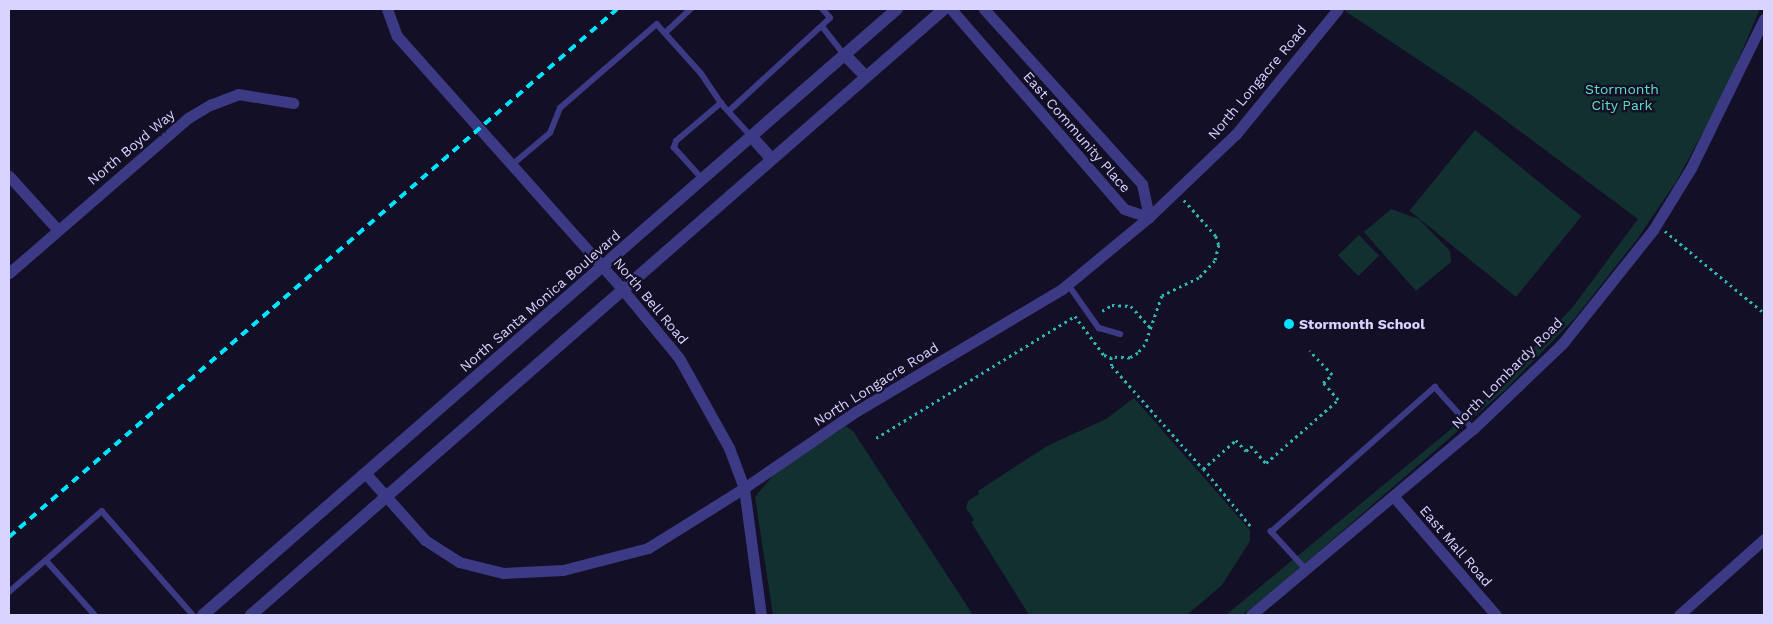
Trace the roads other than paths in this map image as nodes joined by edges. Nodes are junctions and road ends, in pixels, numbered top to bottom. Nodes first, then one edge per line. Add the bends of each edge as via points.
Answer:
1 (387, 9) edge
2 (691, 9) edge
3 (822, 9) edge
4 (897, 9) edge
5 (944, 9) edge
6 (951, 9) edge
7 (984, 9) edge
8 (1338, 9) edge
9 (1764, 19) edge
10 (822, 26) junction
11 (665, 33) junction
12 (845, 55) junction
13 (866, 77) junction
14 (293, 103) dead end
15 (721, 103) junction
16 (729, 111) junction
17 (751, 136) junction
18 (772, 160) junction
19 (513, 164) junction
20 (9, 176) edge
21 (702, 179) junction
22 (1149, 217) junction
23 (56, 229) junction
24 (602, 266) junction
25 (9, 273) edge
26 (1068, 284) junction
27 (623, 290) junction
28 (1120, 334) dead end
29 (1473, 429) junction
30 (366, 474) junction
31 (744, 488) junction
32 (388, 497) junction
33 (1394, 497) junction
34 (1764, 539) edge
35 (46, 560) junction
36 (1306, 570) junction
37 (9, 592) edge
38 (95, 615) edge
39 (193, 615) edge
40 (203, 615) edge
41 (251, 615) edge
42 (761, 615) edge
43 (1251, 615) edge
44 (1496, 615) edge
45 (1679, 615) edge

1 - 19 street, North Bell Road via 397,36
2 - 11 lane
3 - 10 lane via 830,18
4 - 12 street, North Santa Monica Boulevard
5 - 13 street
6 - 22 street, East Community Place via 1124,209
7 - 22 street, East Community Place via 1142,184
8 - 22 street, North Longacre Road via 1236,134
9 - 29 street, North Lombardy Road via 1691,168 1657,224 1562,344
10 - 12 lane
10 - 16 lane
11 - 15 lane
11 - 19 lane via 657,24 560,108 550,133
12 - 13 street
12 - 17 street, North Santa Monica Boulevard
13 - 18 street
14 - 23 street, North Boyd Way via 238,94 210,105 188,118
15 - 16 lane
15 - 21 lane via 676,141 674,148
16 - 17 lane
17 - 18 street
17 - 21 street, North Santa Monica Boulevard
18 - 27 street
19 - 24 street, North Bell Road
20 - 23 street
21 - 24 street, North Santa Monica Boulevard
22 - 26 street, North Longacre Road
23 - 25 street, North Boyd Way
24 - 27 street, North Bell Road
24 - 30 street, North Santa Monica Boulevard
26 - 28 lane via 1099,328
26 - 31 street, North Longacre Road via 855,412
27 - 31 street, North Bell Road via 679,358 729,448
27 - 32 street
29 - 33 street, North Lombardy Road
29 - 36 lane via 1435,387 1271,532
30 - 32 street, North Longacre Road
30 - 40 street, North Santa Monica Boulevard
31 - 32 street, North Longacre Road via 648,548 563,570 503,574 459,562 425,540
31 - 42 street, North Bell Road
32 - 41 street
33 - 36 street, North Lombardy Road
33 - 44 street, East Mall Road
34 - 45 street
35 - 37 lane
35 - 38 lane
35 - 39 lane via 102,511
36 - 43 street, North Lombardy Road

